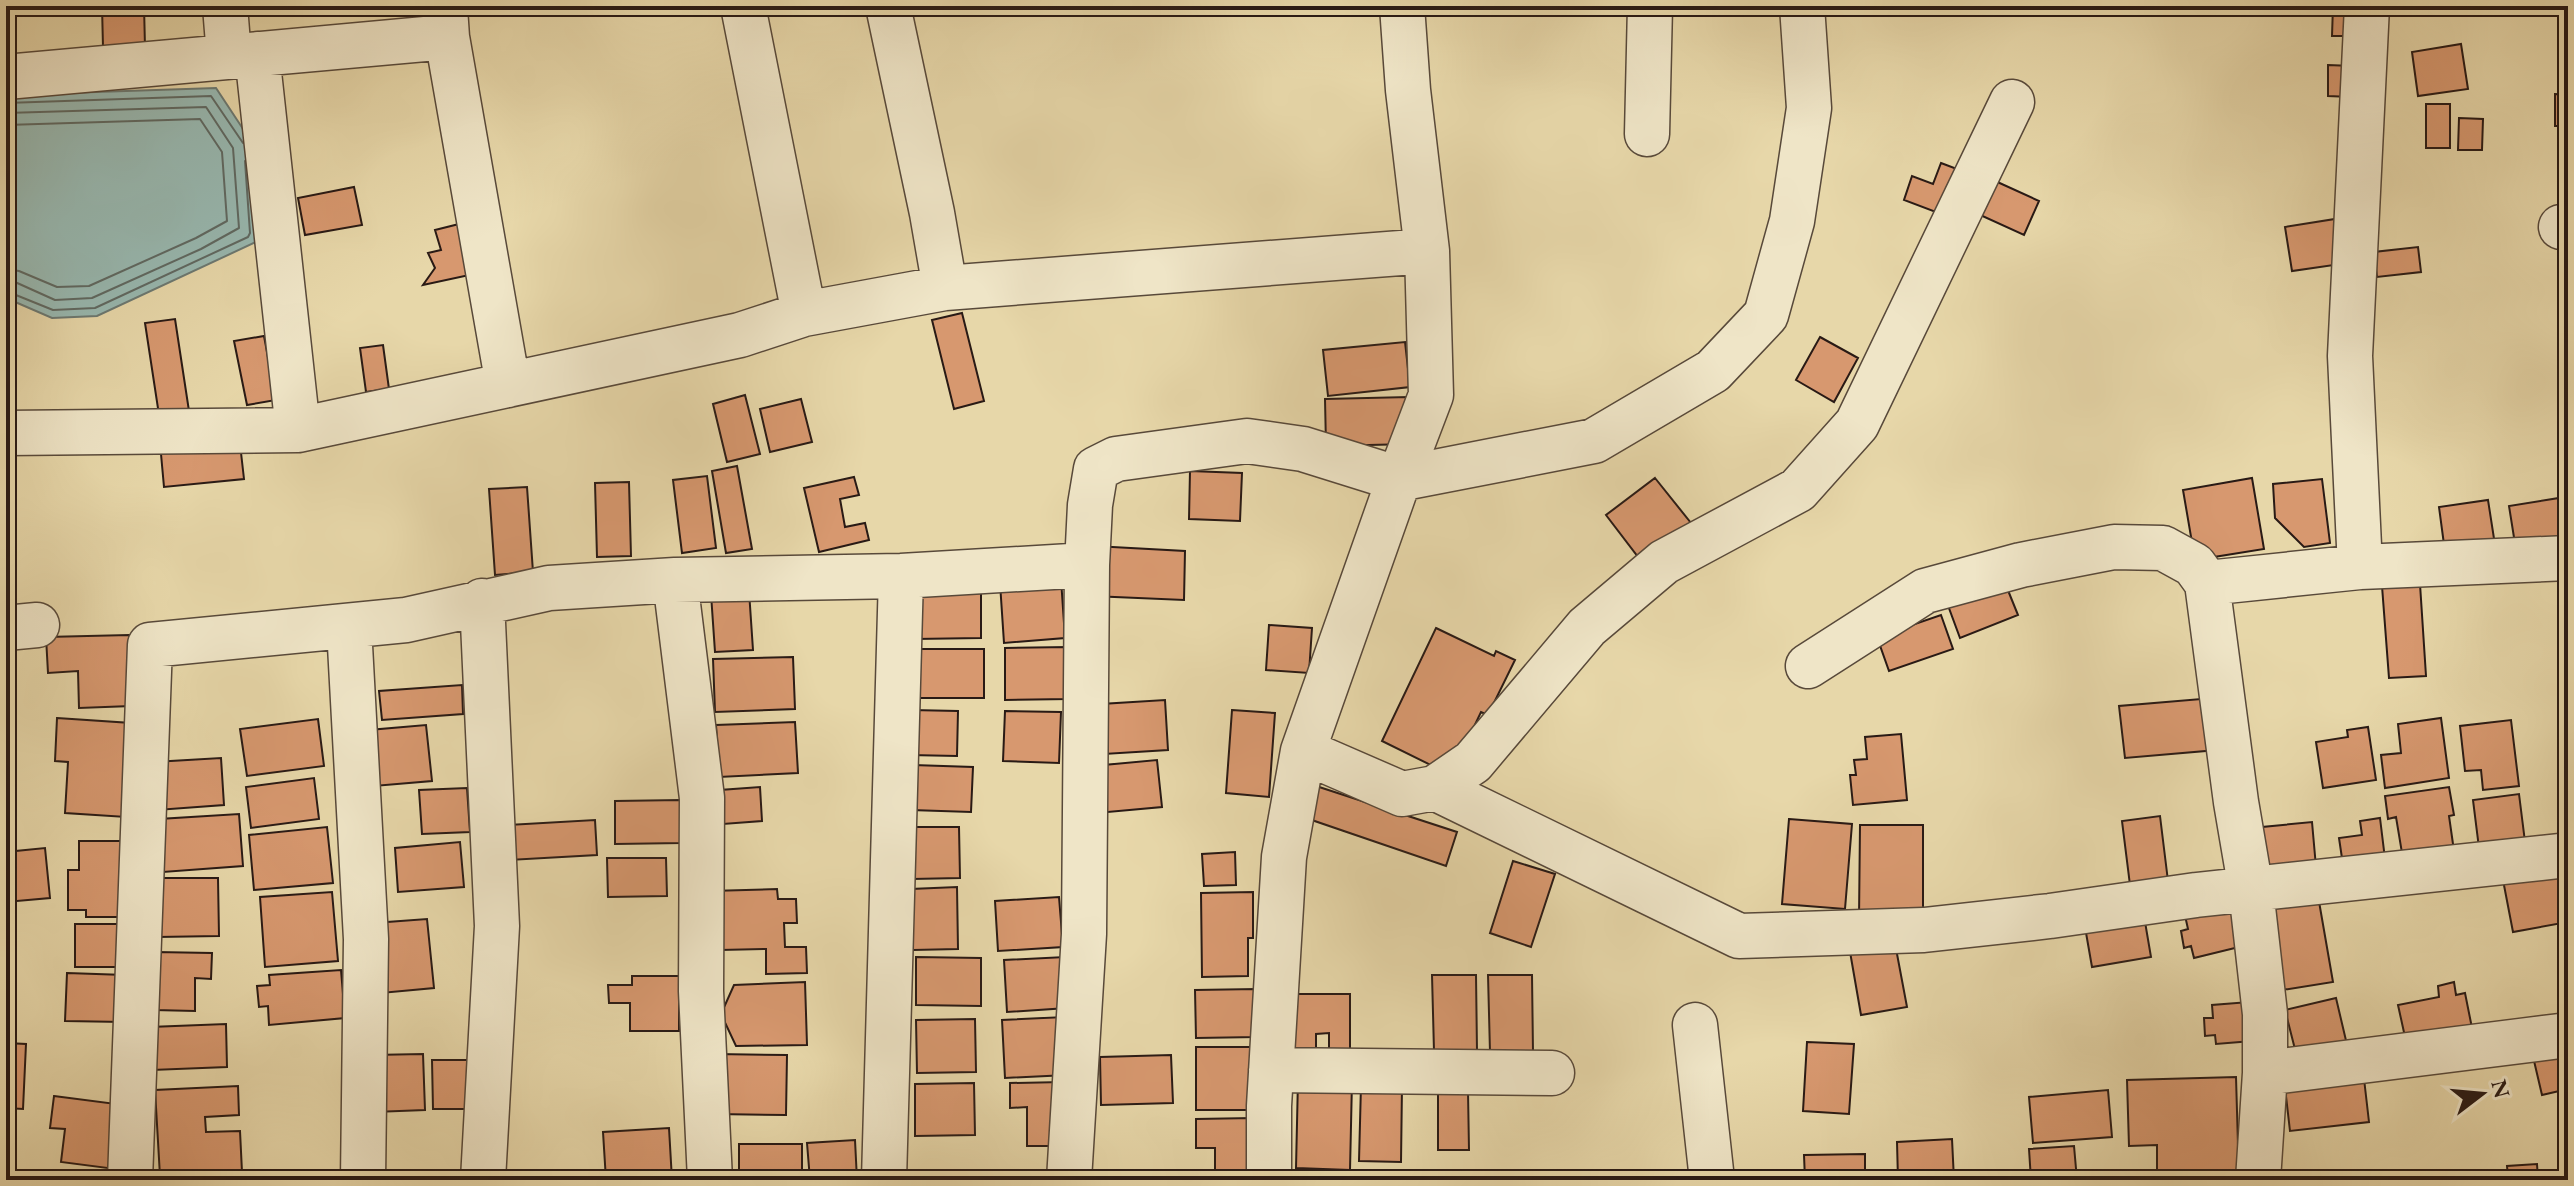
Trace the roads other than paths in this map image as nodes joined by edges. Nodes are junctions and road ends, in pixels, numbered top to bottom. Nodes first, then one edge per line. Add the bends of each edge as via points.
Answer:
1 (225, 6) edge
2 (743, 6) edge
3 (888, 6) edge
4 (1402, 6) edge
5 (1650, 6) edge
6 (1802, 6) edge
7 (2367, 6) edge
8 (446, 21) edge
9 (243, 55) junction
10 (6, 77) edge
11 (2012, 102) dead end
12 (1647, 134) dead end
13 (1427, 251) junction
14 (945, 288) junction
15 (804, 314) junction
16 (508, 385) junction
17 (298, 430) junction
18 (6, 433) edge
19 (1399, 479) junction
20 (2568, 558) edge
21 (1087, 565) junction
22 (2360, 567) junction
23 (901, 576) junction
24 (675, 580) junction
25 (2207, 583) junction
26 (482, 601) junction
27 (349, 627) junction
28 (1808, 666) dead end
29 (1303, 751) junction
30 (1435, 788) junction
31 (2568, 855) edge
32 (2251, 890) junction
33 (1695, 1025) dead end
34 (2568, 1035) edge
35 (1271, 1070) junction
36 (1552, 1073) dead end
37 (2265, 1073) junction
38 (130, 1180) edge
39 (363, 1180) edge
40 (483, 1180) edge
41 (710, 1180) edge
42 (884, 1180) edge
43 (1069, 1180) edge
44 (1269, 1180) edge
45 (1712, 1180) edge
46 (2258, 1180) edge

1 - 9 street
2 - 15 street
3 - 14 street
4 - 13 street
5 - 12 street
6 - 19 street via 1809,108 1792,221 1766,315 1713,371 1594,441
7 - 22 street via 2350,356
8 - 9 street
8 - 16 street
9 - 10 street
9 - 17 street
11 - 30 street via 1857,424 1798,490 1664,562 1587,627 1473,762
13 - 14 street
13 - 19 street via 1431,395
14 - 15 street
15 - 16 street via 740,335
16 - 17 street
17 - 18 street
19 - 21 street via 1303,449 1247,441 1116,459 1096,469
19 - 29 street
20 - 22 street
21 - 23 street
21 - 43 street via 1084,934
22 - 25 street
23 - 24 street
23 - 42 street
24 - 26 street via 549,588
24 - 41 street via 702,798 701,991
25 - 28 street via 2194,565 2163,548 2114,547 2021,565 1925,591
25 - 32 street
26 - 27 street via 406,620
26 - 40 street via 497,926
27 - 38 street via 150,645
27 - 39 street via 366,939
29 - 30 street via 1402,794
29 - 35 street via 1284,857
30 - 32 street via 1739,936 1924,930
31 - 32 street
32 - 37 street via 2265,1014
33 - 45 street
34 - 37 street
35 - 36 street
35 - 44 street
37 - 46 street

